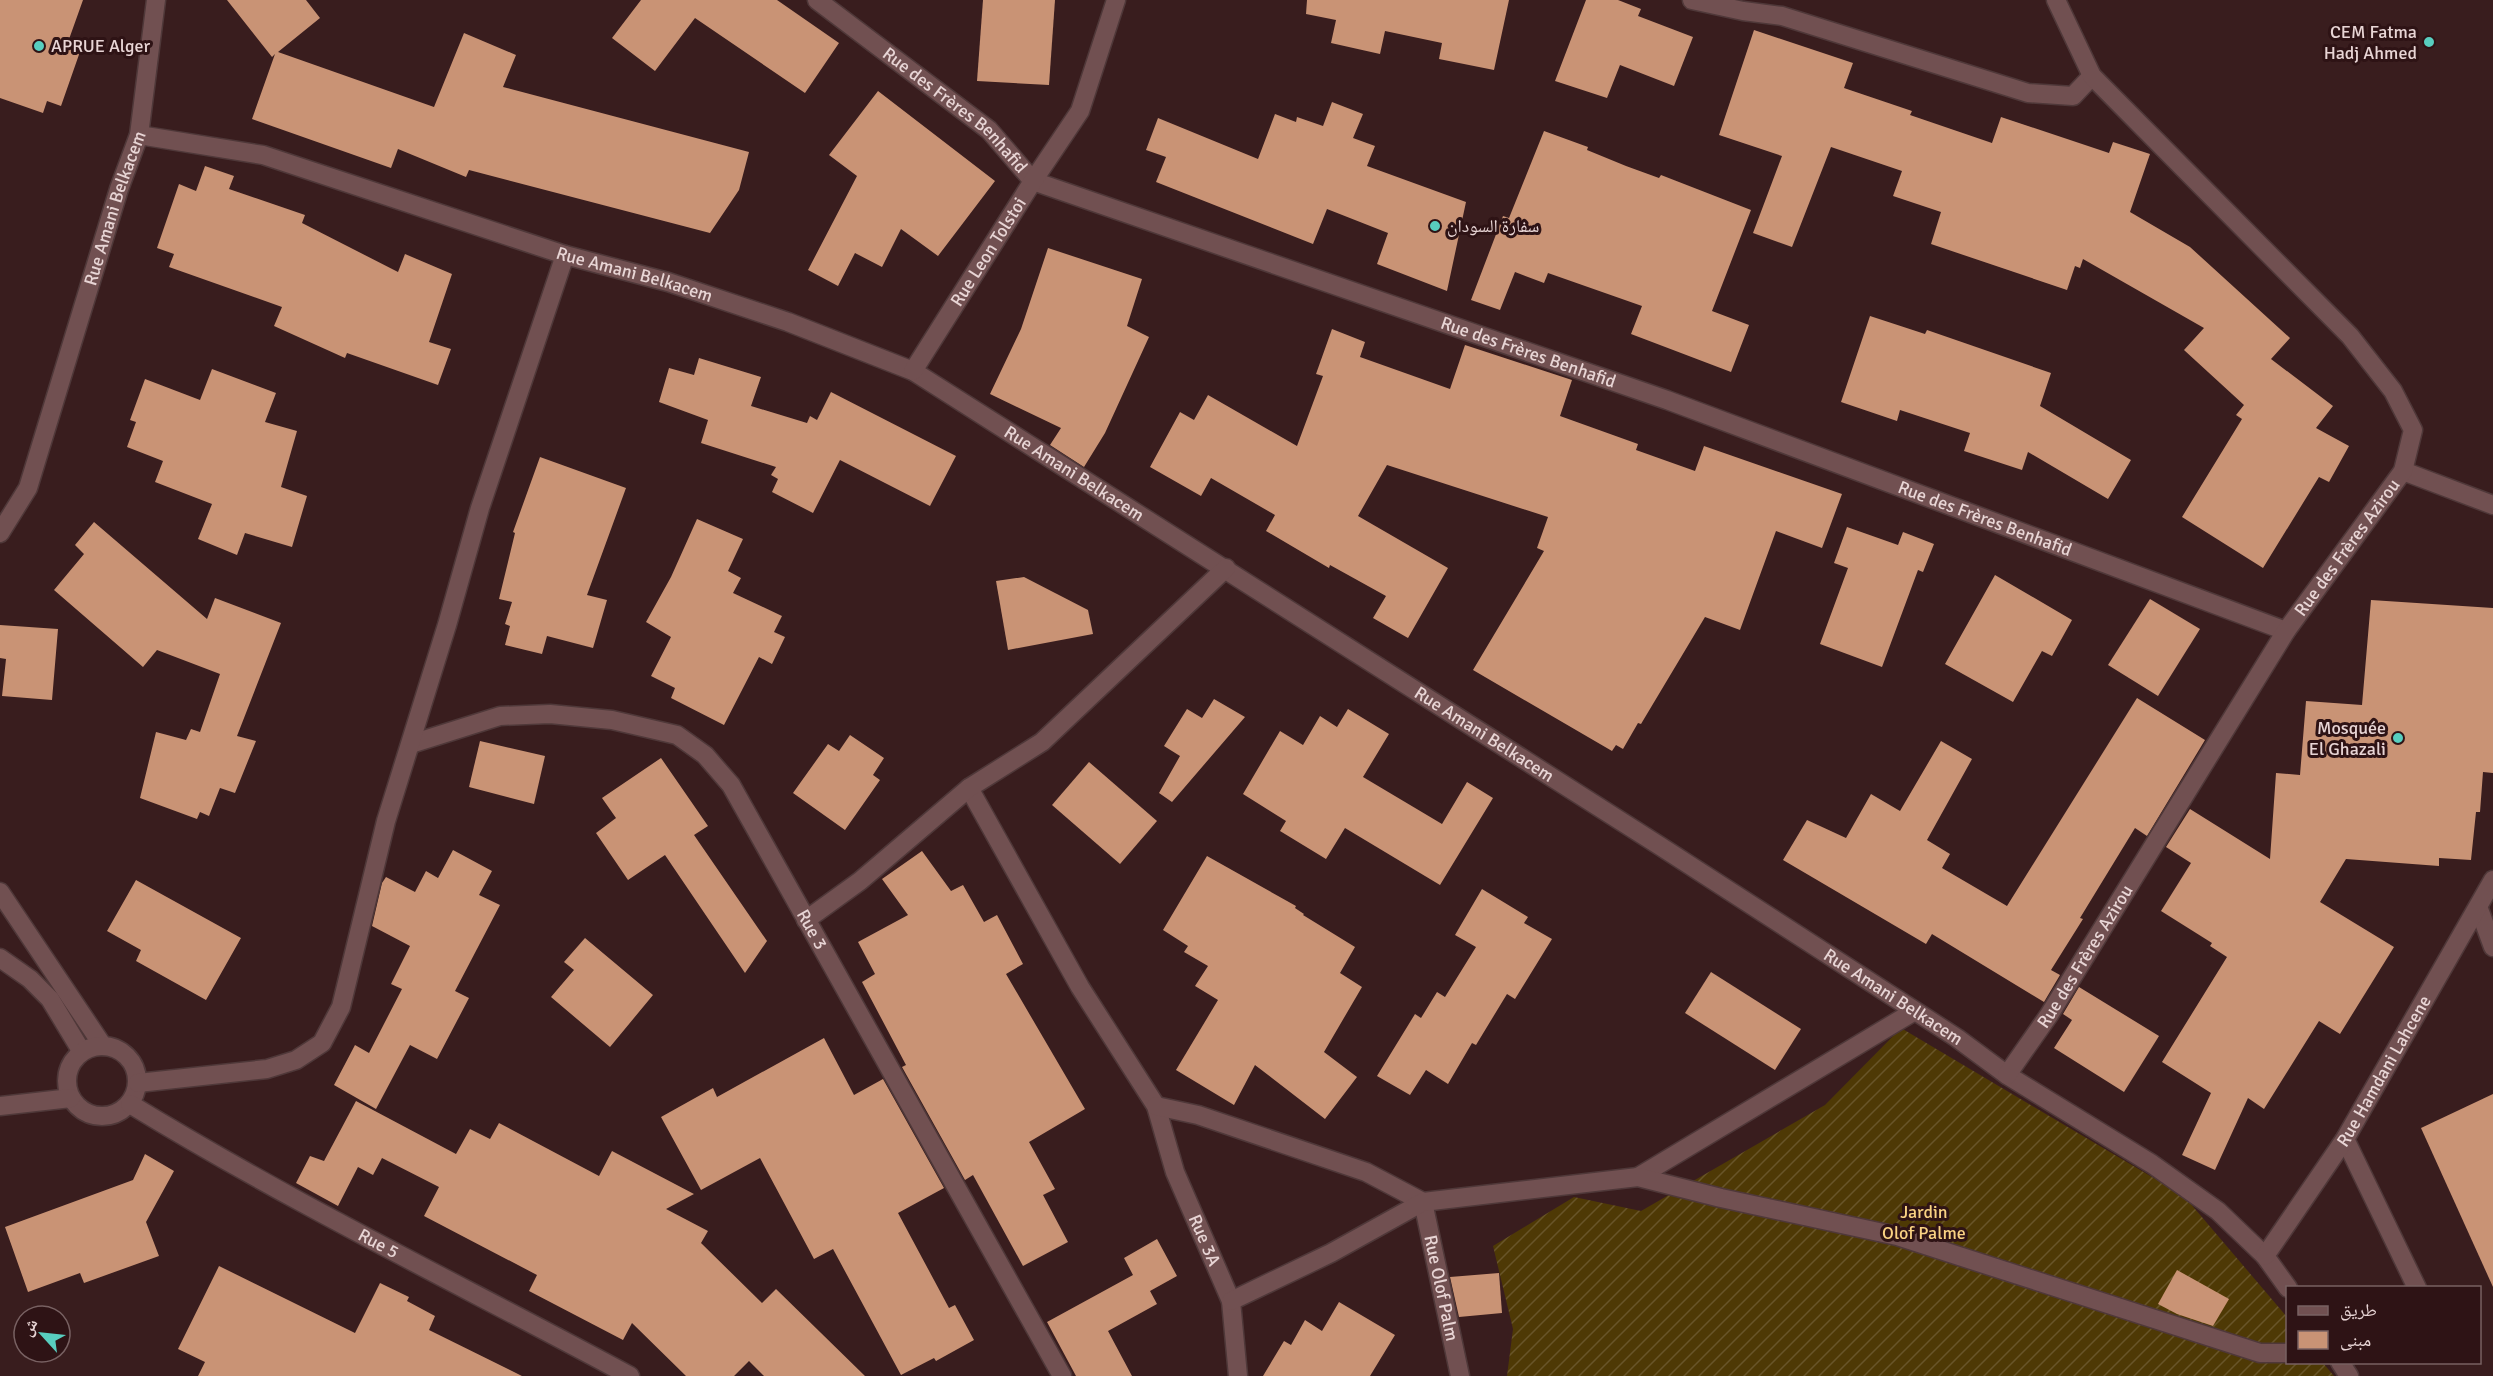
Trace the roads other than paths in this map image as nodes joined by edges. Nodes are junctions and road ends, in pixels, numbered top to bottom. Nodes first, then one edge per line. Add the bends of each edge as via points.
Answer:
1 (156, 0) edge
2 (817, 0) edge
3 (1116, 0) edge
4 (1692, 0) edge
5 (1766, 0) edge
6 (2056, 0) edge
7 (1782, 16) junction
8 (2092, 76) junction
9 (139, 135) junction
10 (1033, 181) junction
11 (565, 255) junction
12 (913, 371) junction
13 (2403, 471) junction
14 (2493, 505) edge
15 (0, 533) edge
16 (1226, 568) junction
17 (2286, 631) junction
18 (411, 744) junction
19 (969, 788) junction
20 (2493, 880) edge
21 (0, 892) edge
22 (2478, 909) junction
23 (806, 920) junction
24 (2493, 947) edge
25 (0, 958) edge
26 (1913, 1012) junction
27 (103, 1046) junction
28 (82, 1052) junction
29 (2007, 1075) junction
30 (138, 1083) junction
31 (71, 1098) junction
32 (130, 1104) junction
33 (0, 1106) edge
34 (1156, 1106) junction
35 (2345, 1138) junction
36 (1638, 1177) junction
37 (1423, 1202) junction
38 (2265, 1256) junction
39 (2287, 1286) edge
40 (2417, 1286) edge
41 (1231, 1301) junction
42 (2286, 1353) edge
43 (630, 1376) edge
44 (1062, 1376) edge
45 (1238, 1376) edge
46 (1460, 1376) edge

1 - 9 street
2 - 10 street, Rue des Frères Benhafid via 989,130
3 - 10 street, Rue Leon Tolstoi via 1080,111
4 - 7 street
5 - 7 street
6 - 8 street, Rue des Frères Azirou
7 - 8 street via 2028,93 2073,96
8 - 13 street, Rue des Frères Azirou via 2350,336 2393,391 2413,430
9 - 11 street, Rue Amani Belkacem via 263,154
9 - 15 street, Rue Amani Belkacem via 28,488
10 - 12 street, Rue Leon Tolstoi
10 - 17 street, Rue des Frères Benhafid via 1667,400
11 - 12 street, Rue Amani Belkacem via 668,282 788,322
11 - 18 street via 480,508
12 - 16 street, Rue Amani Belkacem
13 - 14 street
13 - 17 street, Rue des Frères Azirou
16 - 19 street via 1042,742
16 - 26 street, Rue Amani Belkacem
17 - 29 street, Rue des Frères Azirou via 2049,1015
18 - 23 street, Rue 3 via 500,716 550,714 612,720 677,735 705,755 731,785
18 - 30 street via 386,821 341,1007 322,1043 296,1060 267,1069
19 - 23 street via 860,881
19 - 34 street, Rue 3A via 1080,987
20 - 22 street, Rue Hamdani Lahcene
21 - 27 street
22 - 24 street
22 - 35 street, Rue Hamdani Lahcene
23 - 44 street, Rue 3
25 - 28 street via 50,999
26 - 29 street, Rue Amani Belkacem
26 - 36 street
27 - 28 street
27 - 30 street via 117,1048 128,1056
28 - 31 street via 69,1068
29 - 38 street, Rue Amani Belkacem via 2152,1164 2218,1211
30 - 32 street
31 - 32 street via 78,1107 99,1117
31 - 33 street
32 - 43 street, Rue 5 via 281,1191
34 - 37 street via 1198,1115 1366,1172
34 - 41 street, Rue 3A via 1175,1172
35 - 38 street, Rue Hamdani Lahcene
35 - 40 street
36 - 37 street
36 - 42 street via 1897,1236 2260,1353
37 - 41 street via 1331,1253
37 - 46 street, Rue Olof Palm
38 - 39 street, Rue Amani Belkacem
41 - 45 street, Rue 3A

